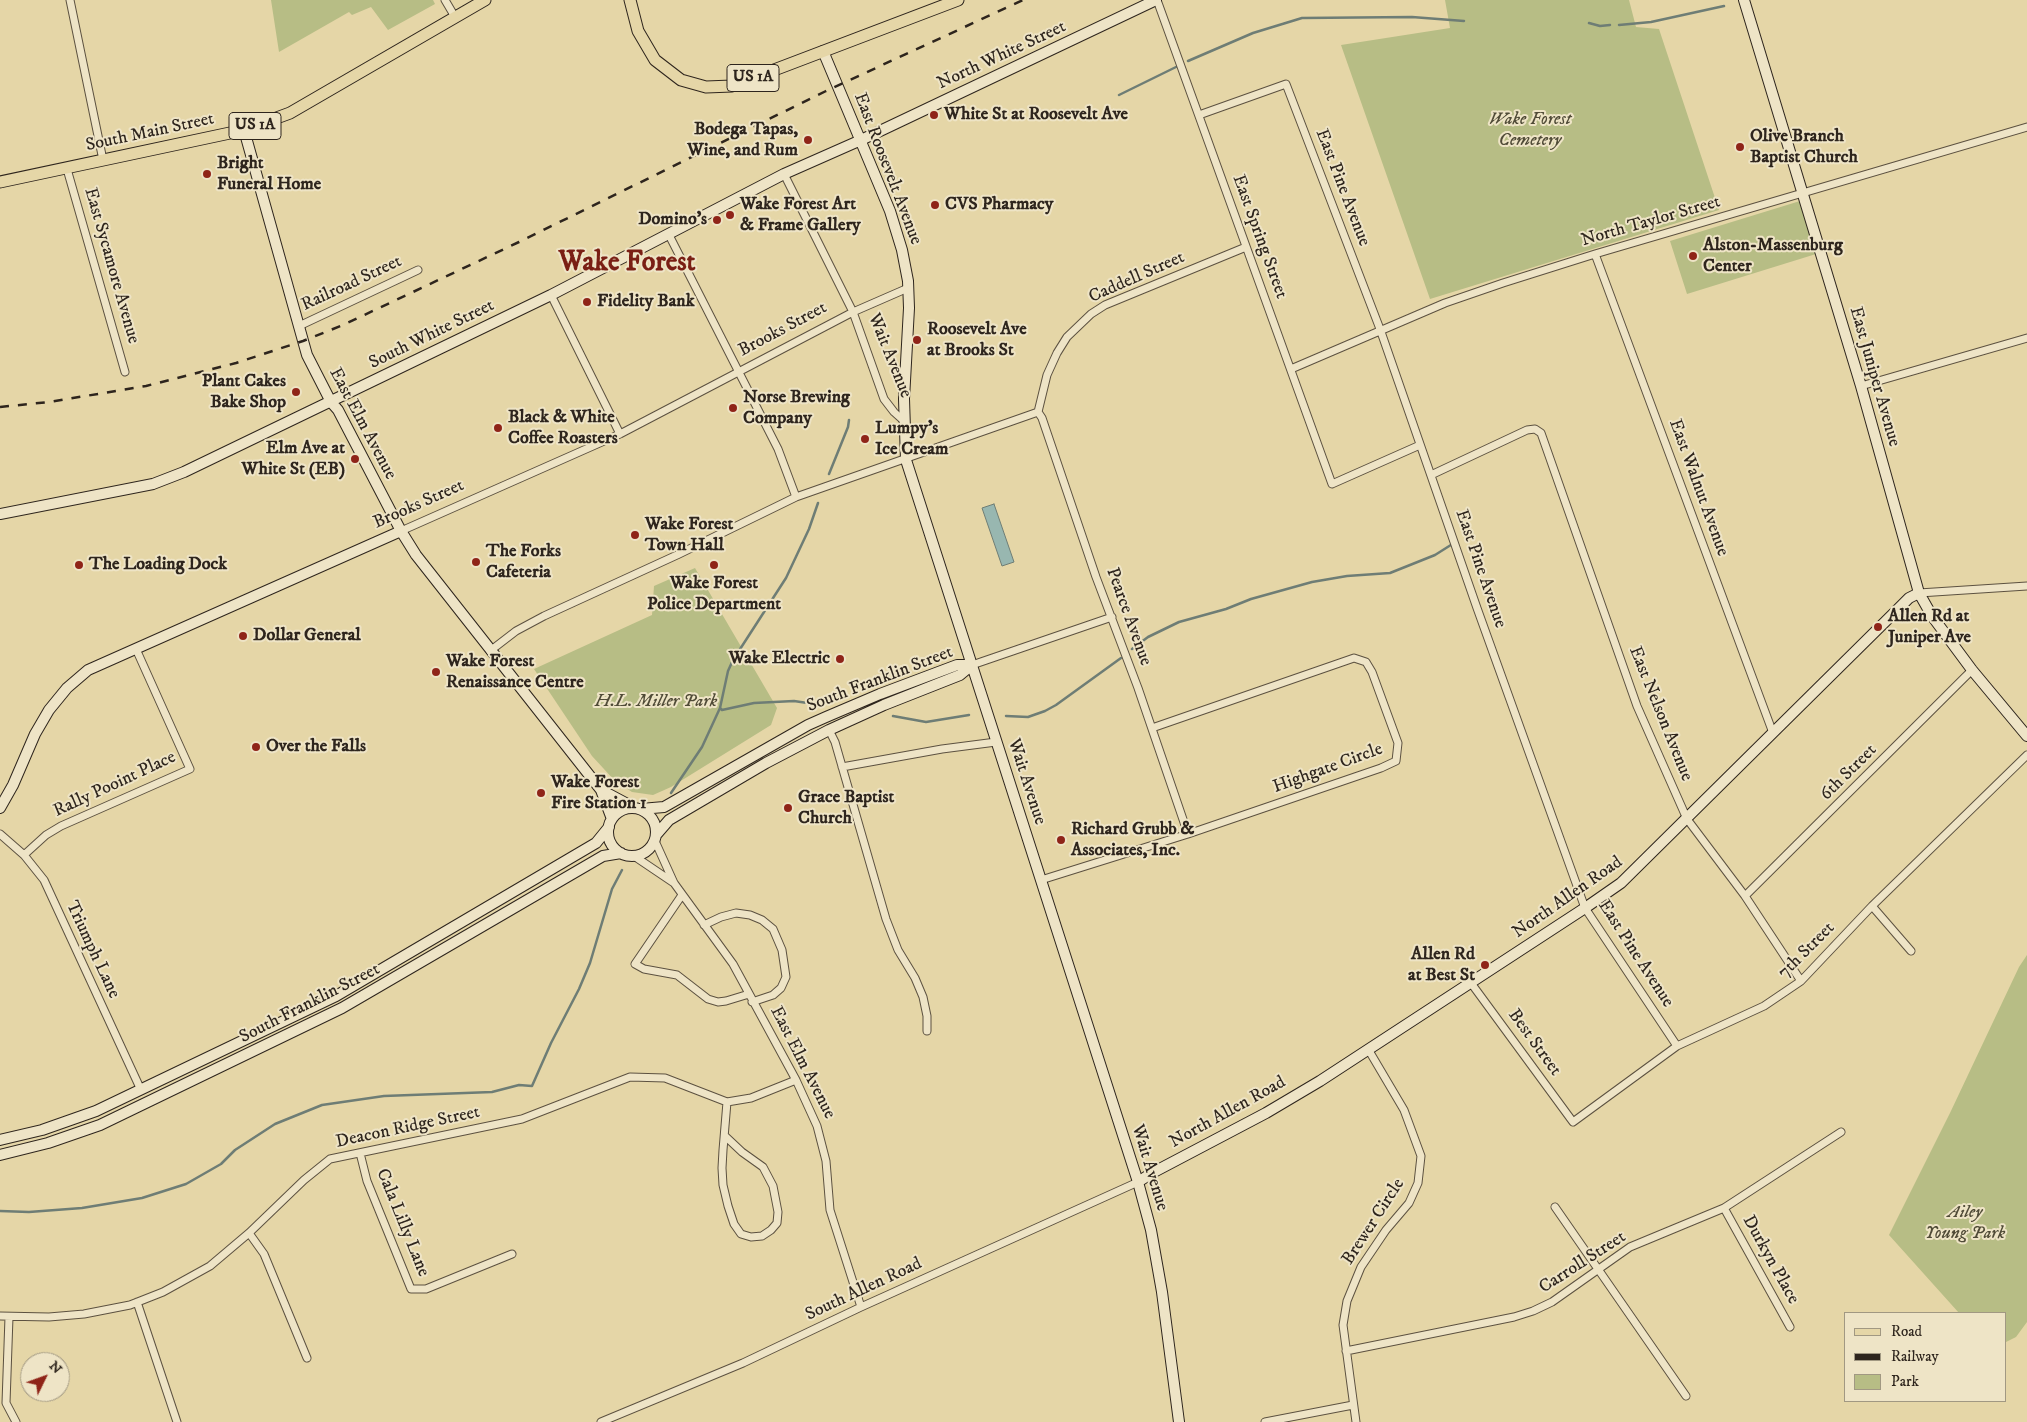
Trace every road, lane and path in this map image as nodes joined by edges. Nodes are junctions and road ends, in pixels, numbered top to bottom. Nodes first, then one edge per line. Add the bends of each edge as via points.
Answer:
1 (70, 0) edge
2 (445, 0) edge
3 (484, 0) edge
4 (630, 0) edge
5 (958, 0) edge
6 (1156, 0) edge
7 (1744, 0) edge
8 (455, 17) junction
9 (823, 51) junction
10 (1198, 115) junction
11 (2027, 127) edge
12 (244, 130) junction
13 (861, 140) junction
14 (103, 160) junction
15 (67, 169) junction
16 (784, 174) junction
17 (0, 182) edge
18 (1802, 193) junction
19 (669, 235) junction
20 (1246, 248) junction
21 (1596, 254) junction
22 (418, 270) dead end
23 (908, 288) junction
24 (551, 295) junction
25 (853, 312) junction
26 (299, 326) junction
27 (1380, 329) junction
28 (2027, 338) edge
29 (1291, 369) junction
30 (125, 372) dead end
31 (738, 372) junction
32 (1861, 386) junction
33 (331, 402) junction
34 (1038, 412) junction
35 (904, 421) junction
36 (620, 434) junction
37 (1420, 445) junction
38 (906, 460) junction
39 (1431, 475) junction
40 (796, 498) junction
41 (0, 514) edge
42 (401, 531) junction
43 (2027, 586) edge
44 (1919, 592) junction
45 (1112, 617) junction
46 (136, 649) junction
47 (490, 650) junction
48 (972, 665) junction
49 (1972, 670) junction
50 (1152, 728) junction
51 (829, 730) junction
52 (1773, 733) junction
53 (2027, 736) edge
54 (996, 742) junction
55 (2027, 755) edge
56 (842, 767) junction
57 (601, 790) junction
58 (0, 808) edge
59 (637, 808) junction
60 (1687, 819) junction
61 (610, 823) junction
62 (0, 834) edge
63 (1188, 834) junction
64 (656, 838) junction
65 (621, 853) junction
66 (24, 854) junction
67 (634, 856) junction
68 (1041, 880) junction
69 (674, 883) junction
70 (682, 895) junction
71 (1745, 896) junction
72 (1872, 906) junction
73 (1585, 908) junction
74 (704, 925) junction
75 (1912, 951) dead end
76 (1801, 981) junction
77 (1470, 983) junction
78 (749, 994) junction
79 (752, 1002) junction
80 (927, 1031) dead end
81 (1677, 1046) junction
82 (1368, 1049) junction
83 (796, 1080) junction
84 (141, 1090) junction
85 (727, 1102) junction
86 (1573, 1122) joint
87 (1841, 1132) dead end
88 (725, 1136) junction
89 (0, 1140) edge
90 (360, 1152) junction
91 (0, 1154) edge
92 (1138, 1182) junction
93 (1556, 1207) dead end
94 (1724, 1208) junction
95 (249, 1233) junction
96 (512, 1254) dead end
97 (1599, 1269) junction
98 (137, 1302) junction
99 (862, 1307) junction
100 (0, 1316) edge
101 (9, 1317) junction
102 (1790, 1327) dead end
103 (1346, 1351) junction
104 (307, 1358) dead end
105 (1686, 1396) dead end
106 (1353, 1405) junction
107 (16, 1422) edge
108 (177, 1422) edge
109 (601, 1422) edge
110 (1178, 1422) edge
111 (1266, 1422) edge
112 (1356, 1422) edge

1 - 14 street
2 - 8 street
3 - 8 main road, South Main Street / US 1A
4 - 9 main road, US 1A via 634,20 655,60 681,80 706,87 732,86
5 - 9 main road, US 1A
6 - 10 street, East Spring Street
6 - 13 street, North White Street
7 - 18 street, East Juniper Avenue
8 - 12 main road, South Main Street / US 1A via 290,113
9 - 13 street, East Roosevelt Avenue
10 - 20 street, East Spring Street
10 - 27 street, East Pine Avenue via 1286,85
11 - 18 street, North Taylor Street
12 - 14 main road, South Main Street / US 1A
12 - 26 street, East Elm Avenue
13 - 16 street, South White Street
13 - 23 street, East Roosevelt Avenue via 896,229
14 - 15 main road, South Main Street / US 1A
15 - 17 main road, South Main Street / US 1A
15 - 30 street, East Sycamore Avenue
16 - 19 street, South White Street
16 - 25 street, Wait Avenue
18 - 21 street, North Taylor Street
18 - 32 street, East Juniper Avenue
19 - 24 street, South White Street
19 - 31 street
20 - 29 street, East Spring Street
20 - 34 street, Caddell Street via 1105,305 1091,314 1067,337 1057,353
21 - 27 street, North Taylor Street via 1445,303
21 - 52 street, East Walnut Avenue
22 - 26 street, Railroad Street
23 - 25 street, Brooks Street
23 - 35 street, East Roosevelt Avenue
24 - 33 street, South White Street
24 - 36 street
25 - 31 street, Brooks Street
25 - 35 street, Wait Avenue via 884,399
26 - 33 street, East Elm Avenue via 307,355
27 - 29 street, North Taylor Street
27 - 37 street, East Pine Avenue
28 - 32 street
29 - 37 street, East Spring Street via 1332,484
31 - 36 street, Brooks Street
31 - 40 street via 778,449
32 - 44 street, East Juniper Avenue
33 - 41 street, South White Street via 153,484
33 - 42 street, East Elm Avenue
34 - 38 street
34 - 45 street, Pearce Avenue
35 - 38 street, Wait Avenue
36 - 42 street, Brooks Street
37 - 39 street, East Pine Avenue
38 - 40 street
38 - 48 street, Wait Avenue
39 - 60 street, East Nelson Avenue via 1527,430 1535,429 1542,433 1637,706
39 - 73 street, East Pine Avenue
40 - 47 street via 544,616
42 - 46 street, Brooks Street
42 - 47 street, East Elm Avenue
43 - 44 street
44 - 49 street, East Juniper Avenue via 1932,616
44 - 52 street, North Allen Road via 1909,598
45 - 48 street
45 - 50 street, Pearce Avenue
46 - 58 street, Brooks Street via 88,670 67,688 35,734
46 - 66 street, Rally Pooint Place via 190,770 61,826
47 - 57 street, East Elm Avenue
48 - 51 street, South Franklin Street via 960,675
48 - 54 street, Wait Avenue
48 - 59 street, South Franklin Street via 957,665 808,725 664,807
49 - 53 street, East Juniper Avenue
49 - 71 street, 6th Street
50 - 63 street, Pearce Avenue
50 - 63 street, Highgate Circle via 1354,658 1366,662 1372,672 1398,743 1396,761 1382,768
51 - 56 street
51 - 64 street, South Franklin Street via 669,820
52 - 60 street, North Allen Road
54 - 56 street
54 - 68 street, Wait Avenue
55 - 72 street, 7th Street
56 - 80 street via 886,919 898,950 924,997
57 - 59 street, East Elm Avenue
57 - 61 street, East Elm Avenue
59 - 61 street via 624,808
59 - 64 street via 654,820
60 - 71 street, East Nelson Avenue
60 - 73 street, North Allen Road via 1635,871
61 - 65 street via 611,843
61 - 84 street, South Franklin Street via 596,843 377,973
62 - 66 street, Triumph Lane
63 - 68 street, Highgate Circle
64 - 67 street via 647,851
64 - 69 street, East Elm Avenue
65 - 67 street
65 - 91 street, South Franklin Street via 603,856 342,1008 100,1125 48,1143
66 - 84 street, Triumph Lane via 44,880
67 - 69 street, East Elm Avenue
68 - 92 street, Wait Avenue
69 - 70 street, East Elm Avenue
70 - 74 street, East Elm Avenue
70 - 78 street via 635,964 644,969 677,975 700,995 713,1001 734,1000
71 - 76 street, East Nelson Avenue
72 - 75 street
72 - 76 street, 7th Street
73 - 77 street, North Allen Road
73 - 81 street, East Pine Avenue
74 - 78 street, East Elm Avenue via 733,964
74 - 79 street via 736,913 750,915 773,928 782,950 786,976 781,988 773,995
76 - 81 street, 7th Street via 1764,1006
77 - 82 street, North Allen Road
77 - 86 street, Best Street
78 - 79 street, East Elm Avenue
79 - 83 street, East Elm Avenue
81 - 86 street, 7th Street
82 - 92 street, North Allen Road via 1266,1113
82 - 103 street, Brewer Circle via 1404,1110 1421,1156 1418,1183 1408,1203 1365,1260 1347,1301 1343,1325
83 - 85 street via 751,1098
83 - 99 street, East Elm Avenue via 817,1126 826,1161 830,1210
84 - 89 street, South Franklin Street via 96,1111 42,1130
85 - 88 street
85 - 90 street, Deacon Ridge Street via 665,1078 630,1077 522,1119
87 - 94 street, Carroll Street
88 - 88 street via 723,1185 734,1224 741,1234 762,1236 777,1223 774,1186 763,1167
90 - 95 street, Deacon Ridge Street via 330,1159
90 - 96 street, Cala Lilly Lane via 367,1180 411,1289 426,1289
92 - 99 street, South Allen Road
92 - 110 street, Wait Avenue via 1154,1248
93 - 97 street
94 - 97 street, Carroll Street via 1630,1247
94 - 102 street, Durkyn Place
95 - 98 street, Deacon Ridge Street via 210,1266 163,1292
95 - 104 street via 264,1254
97 - 103 street, Carroll Street via 1552,1302 1533,1311
97 - 105 street
98 - 101 street, Deacon Ridge Street via 84,1314
98 - 108 street
99 - 109 street, South Allen Road
100 - 101 street, Deacon Ridge Street
101 - 107 street via 6,1403
103 - 106 street, Brewer Circle
106 - 111 street
106 - 112 street, Brewer Circle

